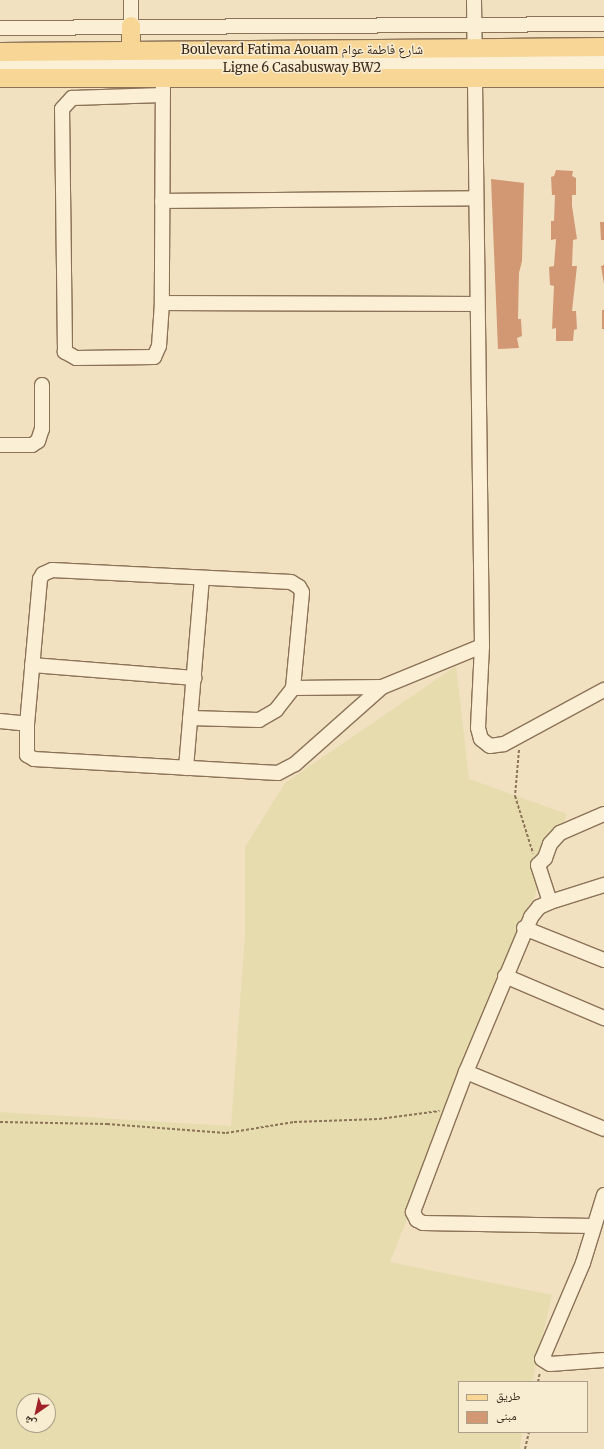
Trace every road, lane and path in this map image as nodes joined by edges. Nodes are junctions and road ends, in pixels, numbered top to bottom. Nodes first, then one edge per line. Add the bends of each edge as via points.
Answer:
1 (131, 0) edge
2 (474, 0) edge
3 (604, 24) edge
4 (131, 26) junction
5 (474, 26) junction
6 (0, 28) edge
7 (604, 47) edge
8 (131, 51) junction
9 (0, 52) edge
10 (604, 62) edge
11 (474, 64) junction
12 (0, 65) edge
13 (604, 66) edge
14 (0, 69) edge
15 (0, 78) edge
16 (604, 78) edge
17 (163, 86) junction
18 (476, 198) junction
19 (162, 201) junction
20 (162, 303) junction
21 (477, 304) junction
22 (42, 385) dead end
23 (0, 445) edge
24 (202, 579) junction
25 (482, 646) junction
26 (32, 665) junction
27 (194, 678) junction
28 (382, 687) junction
29 (293, 688) junction
30 (604, 690) edge
31 (190, 718) junction
32 (0, 721) edge
33 (27, 724) junction
34 (520, 735) junction
35 (186, 768) junction
36 (604, 814) edge
37 (538, 865) junction
38 (604, 885) edge
39 (550, 902) junction
40 (524, 928) junction
41 (604, 960) edge
42 (505, 976) junction
43 (604, 1018) edge
44 (466, 1072) junction
45 (452, 1109) junction
46 (0, 1122) edge
47 (604, 1129) edge
48 (604, 1195) edge
49 (593, 1226) junction
50 (604, 1360) edge
51 (528, 1433) edge
52 (525, 1449) edge

1 - 4 street
2 - 5 street
3 - 5 street
4 - 5 street
4 - 6 street
4 - 8 main road
5 - 11 street
7 - 11 main road, Boulevard Fatima Aouam شارع فاطمة عوام
8 - 9 main road, Boulevard Fatima Aouam شارع فاطمة عوام
8 - 11 main road, Boulevard Fatima Aouam شارع فاطمة عوام
10 - 11 street, Ligne 6 Casabusway BW2
11 - 12 street, Ligne 6 Casabusway BW2
11 - 13 street, Ligne 6 Casabusway BW2
11 - 14 street, Ligne 6 Casabusway BW2
11 - 16 main road, Boulevard Fatima Aouam شارع فاطمة عوام
11 - 17 main road, Boulevard Fatima Aouam شارع فاطمة عوام
11 - 18 street
15 - 17 main road, Boulevard Fatima Aouam شارع فاطمة عوام
17 - 19 street
17 - 20 street via 72,98 62,109 65,352 76,358 154,357 159,346
18 - 19 street
18 - 21 street
19 - 20 street
20 - 21 street
21 - 25 street
22 - 23 street via 42,429 38,441 32,445
24 - 26 street via 46,571 40,579
24 - 27 street
24 - 29 street via 291,582 299,587 302,592
25 - 28 street
25 - 34 street via 478,728 481,739 486,744 494,746
26 - 27 street
26 - 33 street
27 - 31 street
28 - 29 street
28 - 35 street via 287,770 267,773
29 - 31 street via 276,710 265,719
30 - 34 street
31 - 35 street
32 - 33 street
33 - 35 street via 27,755 34,760
34 - 37 path via 515,796
36 - 37 street via 560,833
37 - 39 street
38 - 39 street
39 - 40 street via 539,907
40 - 41 street
40 - 42 street
42 - 43 street
42 - 44 street
44 - 45 street
44 - 47 street
45 - 46 path via 379,1119 294,1122 226,1134 107,1124
45 - 49 street via 413,1212 417,1220 423,1223
48 - 49 street
49 - 50 street via 583,1263 542,1360 550,1364
51 - 52 path

